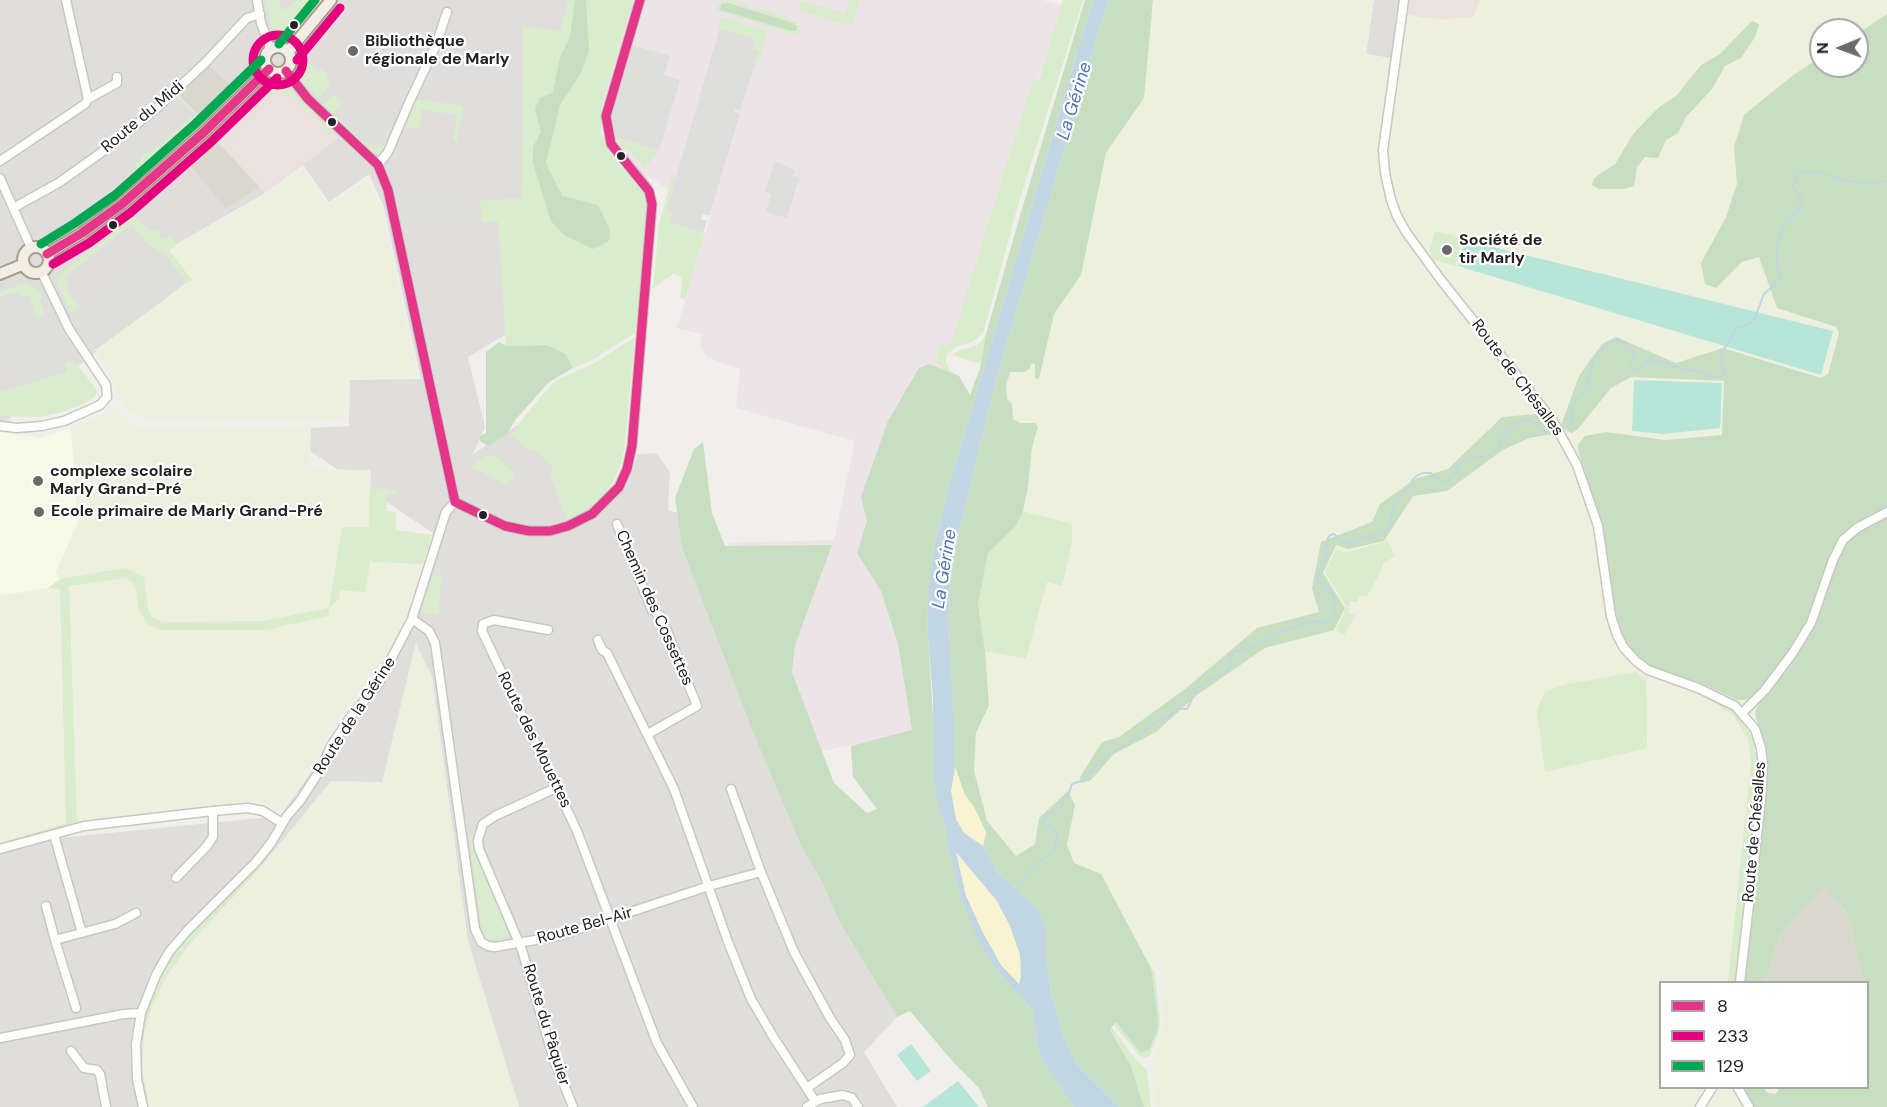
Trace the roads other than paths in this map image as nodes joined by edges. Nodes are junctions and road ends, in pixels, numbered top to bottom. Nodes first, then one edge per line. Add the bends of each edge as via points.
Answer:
1 (66, 0) edge
2 (257, 0) edge
3 (331, 0) edge
4 (640, 0) edge
5 (1404, 0) edge
6 (447, 12) dead end
7 (260, 14) junction
8 (271, 50) junction
9 (288, 52) junction
10 (269, 69) junction
11 (286, 71) junction
12 (117, 77) dead end
13 (88, 99) junction
14 (0, 161) edge
15 (378, 165) junction
16 (0, 178) edge
17 (15, 207) junction
18 (32, 248) junction
19 (47, 254) junction
20 (24, 264) junction
21 (41, 271) junction
22 (0, 274) edge
23 (0, 426) edge
24 (455, 502) junction
25 (1887, 512) edge
26 (617, 524) dead end
27 (412, 619) junction
28 (548, 630) dead end
29 (598, 640) dead end
30 (1742, 713) junction
31 (648, 734) junction
32 (558, 787) junction
33 (731, 789) dead end
34 (213, 811) junction
35 (282, 823) junction
36 (54, 835) junction
37 (0, 849) edge
38 (761, 872) junction
39 (176, 878) dead end
40 (709, 886) junction
41 (46, 906) dead end
42 (136, 913) dead end
43 (611, 920) junction
44 (82, 933) junction
45 (56, 940) junction
46 (519, 943) junction
47 (1740, 981) edge
48 (76, 1008) dead end
49 (141, 1012) junction
50 (0, 1038) edge
51 (71, 1051) dead end
52 (807, 1088) junction
53 (1711, 1089) edge
54 (1738, 1089) edge
55 (815, 1101) junction
56 (106, 1107) edge
57 (143, 1107) edge
58 (573, 1107) edge
59 (693, 1107) edge
60 (807, 1107) edge
61 (858, 1107) edge
62 (1700, 1107) edge
63 (1749, 1107) edge

1 - 13 street
2 - 7 street
3 - 9 main road
4 - 24 street via 606,116 611,144 649,191 652,204 627,469 619,487 592,514 550,531 506,526
5 - 30 street, Route de Chésalles via 1383,150 1391,200 1406,232 1553,421 1577,465 1598,526 1611,616 1624,648 1648,670 1717,696
6 - 15 street via 388,152
7 - 8 street
7 - 17 street, Route du Midi via 247,18 164,101 102,152
8 - 9 main road via 282,48
8 - 10 main road via 266,59
9 - 11 main road via 291,64
10 - 11 main road via 277,73
10 - 19 main road via 203,134 122,204
11 - 15 street via 308,99
12 - 13 street via 117,83
13 - 14 street
15 - 24 street via 392,204
16 - 17 street
17 - 18 street
18 - 19 main road
18 - 20 main road via 23,256
19 - 21 main road via 48,264
20 - 21 main road via 33,272
20 - 22 main road
21 - 23 street via 69,329 106,385 107,397 100,405 64,421 17,428
24 - 27 street, Route de la Gérine via 446,512
25 - 30 street via 1843,540 1811,623 1765,690
26 - 31 street, Chemin des Cossettes via 652,610 661,615 697,706
27 - 35 street, Route de la Gérine via 377,686 352,715 300,801
27 - 46 street, Route Bel-Air via 429,631 435,643 477,936 488,946
28 - 32 street, Route des Mouettes via 494,620 483,624 482,631
29 - 31 street
30 - 47 street, Route de Chésalles via 1755,729 1763,765
31 - 40 street via 674,789
32 - 43 street, Route des Mouettes
32 - 46 street, Route du Pâquier via 495,816 483,824 478,835 479,849
33 - 38 street
34 - 35 street via 248,808 263,811
34 - 36 street via 84,826
34 - 39 street via 213,837
35 - 49 street, Route de la Gérine via 256,862 169,952
36 - 37 street
36 - 44 street
38 - 40 street, Route Bel-Air
38 - 52 street via 794,952 850,1055
40 - 43 street, Route Bel-Air
40 - 52 street via 752,999
41 - 45 street
42 - 44 street
43 - 46 street, Route Bel-Air
43 - 59 street, Route des Mouettes via 657,1043
44 - 45 street
45 - 48 street
46 - 58 street, Route du Pâquier via 554,1060
49 - 50 street
49 - 57 street, Route de la Gérine via 136,1057
51 - 56 street via 84,1068 100,1074
52 - 55 street
53 - 62 street
54 - 63 street
55 - 60 street
55 - 61 street via 847,1095

